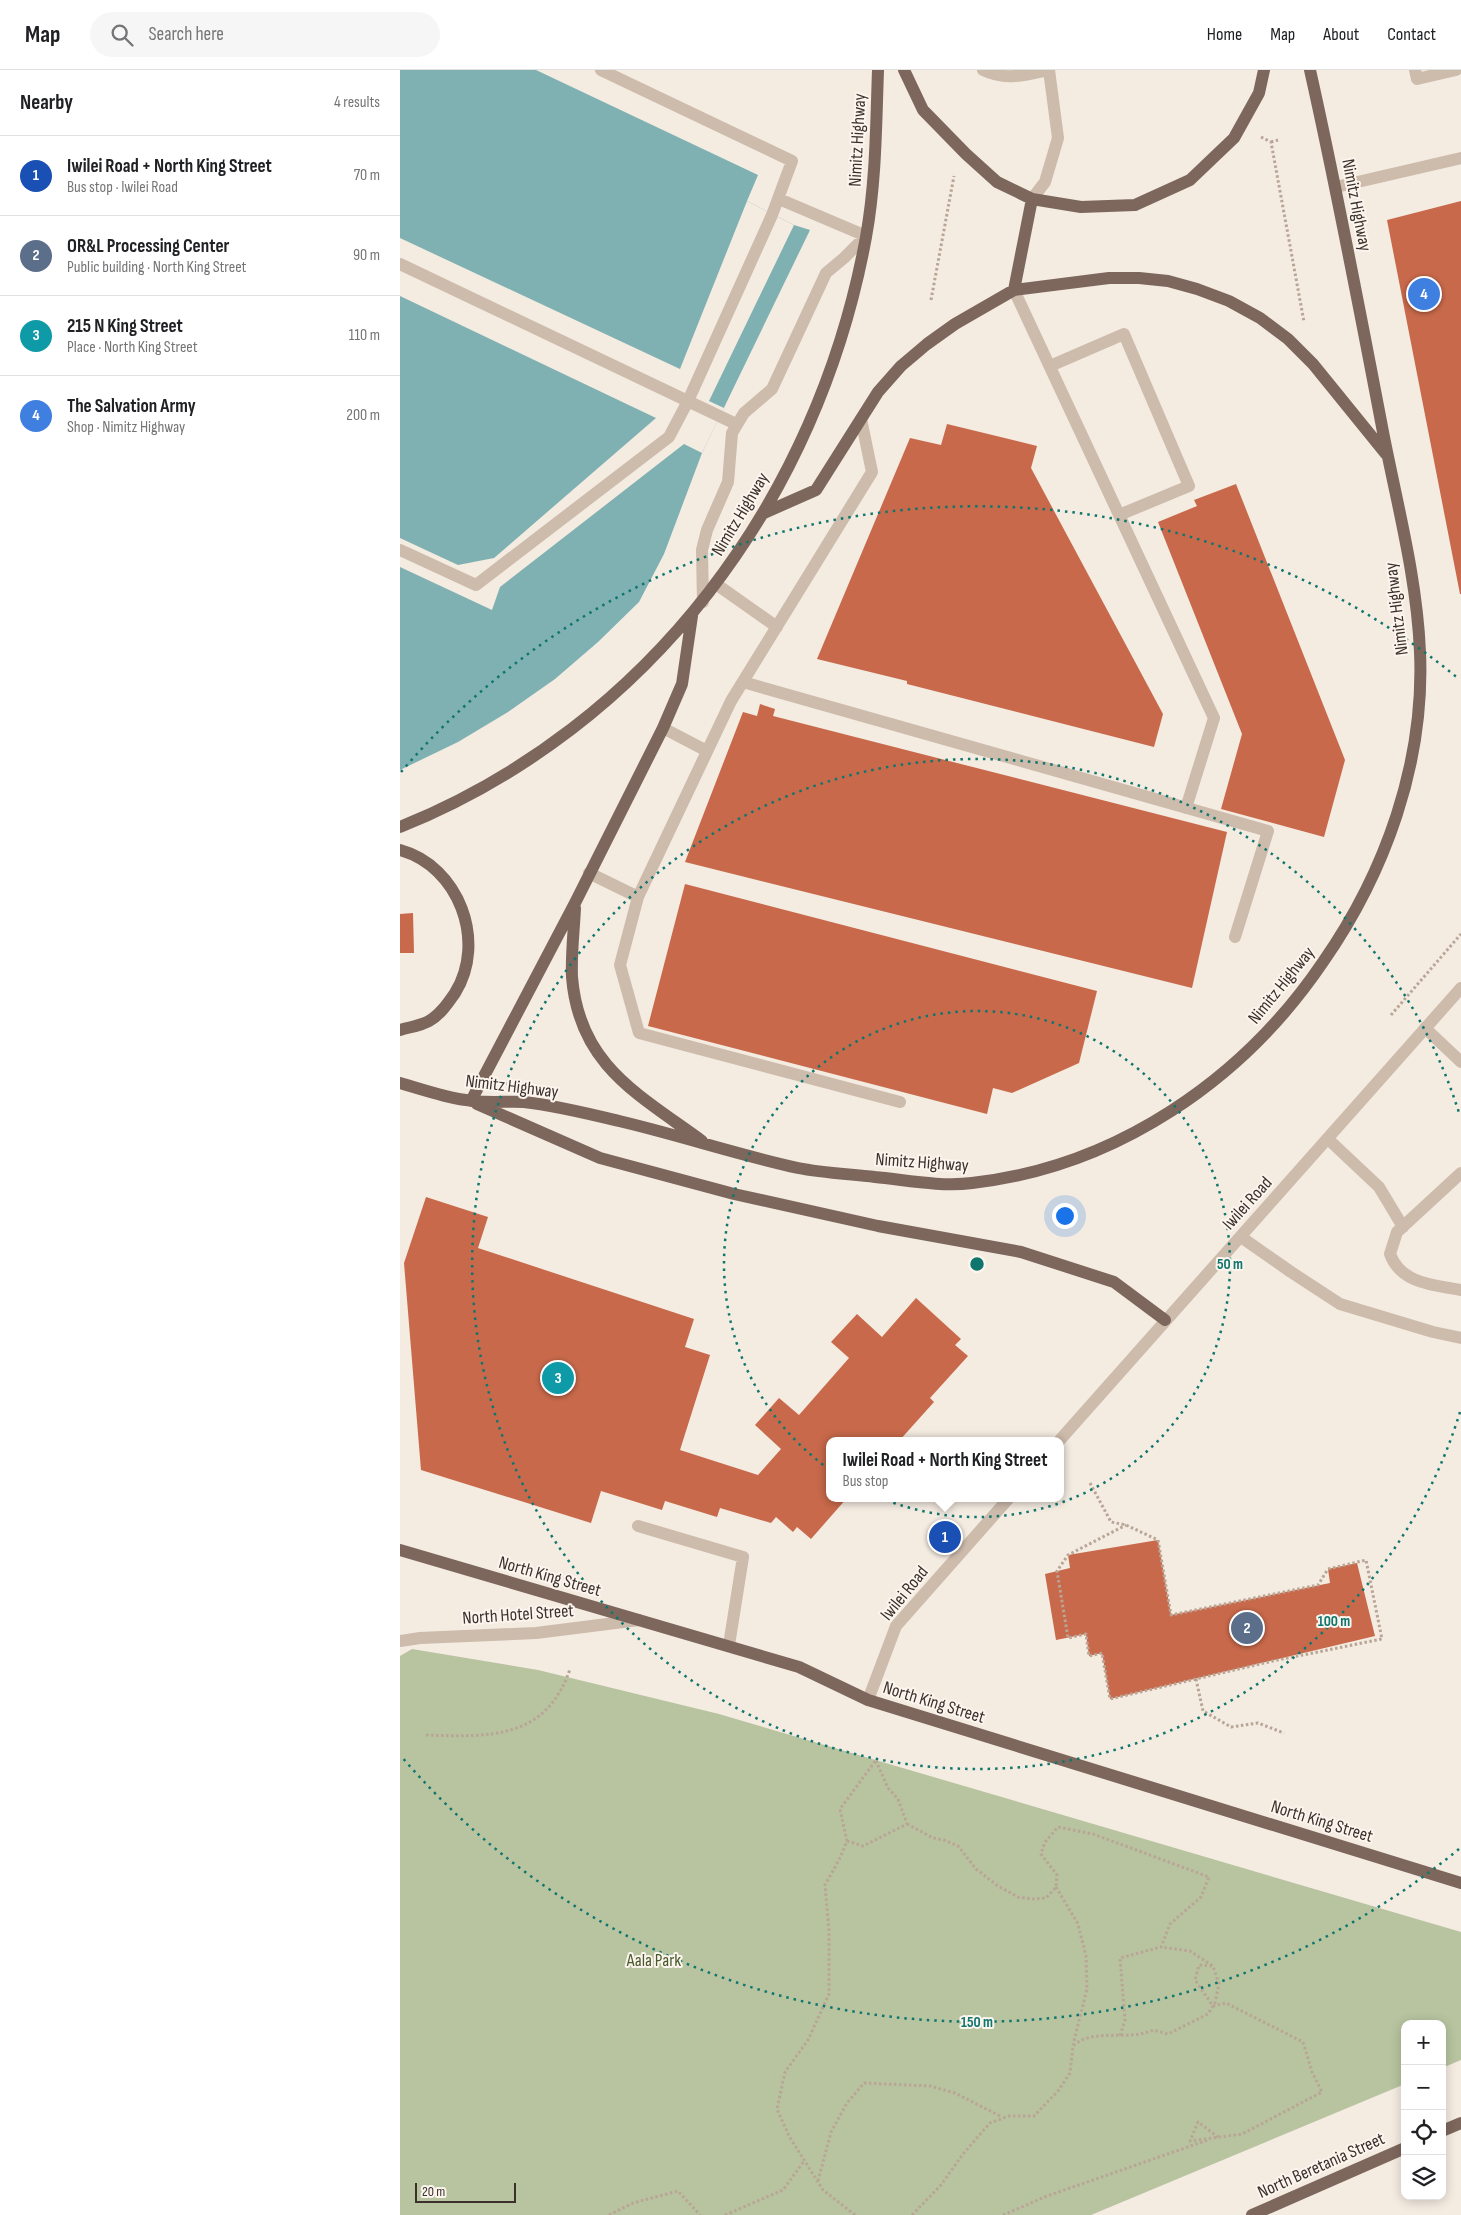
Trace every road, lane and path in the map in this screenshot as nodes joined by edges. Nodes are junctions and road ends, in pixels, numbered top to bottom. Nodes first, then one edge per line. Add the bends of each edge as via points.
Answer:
1 (601, 70) edge
2 (878, 70) edge
3 (904, 70) edge
4 (983, 70) edge
5 (1048, 70) edge
6 (1264, 70) edge
7 (1310, 70) edge
8 (1416, 70) edge
9 (1456, 70) edge
10 (1256, 134) dead end
11 (1278, 140) dead end
12 (1271, 142) junction
13 (1461, 158) edge
14 (955, 171) dead end
15 (1336, 186) junction
16 (779, 198) junction
17 (1032, 199) junction
18 (866, 236) junction
19 (400, 264) edge
20 (1014, 290) junction
21 (931, 300) dead end
22 (1301, 326) dead end
23 (1050, 366) junction
24 (688, 401) junction
25 (861, 420) junction
26 (736, 424) junction
27 (1388, 456) junction
28 (764, 513) junction
29 (1119, 516) junction
30 (400, 550) edge
31 (716, 584) junction
32 (702, 602) junction
33 (692, 616) junction
34 (777, 628) junction
35 (743, 682) junction
36 (663, 728) junction
37 (707, 751) junction
38 (1186, 808) junction
39 (400, 827) edge
40 (400, 850) edge
41 (589, 873) junction
42 (638, 897) junction
43 (575, 903) junction
44 (1461, 934) edge
45 (1235, 937) dead end
46 (1461, 988) edge
47 (1390, 1014) dead end
48 (1425, 1028) junction
49 (400, 1030) edge
50 (1461, 1062) edge
51 (400, 1083) edge
52 (470, 1101) junction
53 (900, 1102) dead end
54 (1328, 1138) junction
55 (709, 1146) junction
56 (1461, 1173) edge
57 (1403, 1227) junction
58 (1241, 1237) junction
59 (1461, 1290) edge
60 (1165, 1320) junction
61 (1461, 1338) edge
62 (1063, 1437) edge
63 (1090, 1484) dead end
64 (1005, 1502) edge
65 (1126, 1525) junction
66 (638, 1526) dead end
67 (400, 1550) edge
68 (639, 1620) junction
69 (400, 1641) edge
70 (729, 1645) junction
71 (570, 1669) dead end
72 (1196, 1679) junction
73 (868, 1700) junction
74 (1284, 1733) dead end
75 (426, 1735) dead end
76 (907, 1824) junction
77 (847, 1841) junction
78 (1461, 1883) edge
79 (1056, 1887) junction
80 (1161, 1947) junction
81 (1213, 1966) junction
82 (1213, 2006) junction
83 (1120, 2036) junction
84 (1073, 2046) junction
85 (1003, 2118) junction
86 (1461, 2123) edge
87 (1446, 2129) edge
88 (1218, 2137) junction
89 (1401, 2150) edge
90 (804, 2160) junction
91 (818, 2181) junction
92 (609, 2215) edge
93 (700, 2215) edge
94 (725, 2215) edge
95 (855, 2215) edge
96 (912, 2215) edge
97 (1004, 2215) edge
98 (1252, 2215) edge

1 - 16 street via 792,161
2 - 18 main road, Nimitz Highway via 873,182
3 - 17 main road via 924,110 966,154 997,182
4 - 5 street via 1005,77
5 - 17 street via 1058,138 1045,182
6 - 17 main road via 1259,92 1234,138 1190,180 1136,205 1081,207
7 - 15 main road, Nimitz Highway
8 - 9 street via 1417,79
10 - 12 path
11 - 12 path
12 - 22 path via 1304,322
13 - 15 street
14 - 21 path
15 - 27 main road, Nimitz Highway
16 - 18 street
16 - 24 street
17 - 20 main road
18 - 26 street via 826,273 772,390 744,413
18 - 28 main road, Nimitz Highway via 855,291 820,399
19 - 24 street
20 - 23 street
20 - 25 main road via 955,324 901,366 878,392
20 - 27 main road via 1109,278 1139,278 1197,289 1229,301 1260,318 1313,364
23 - 29 street
23 - 29 street via 1124,334 1189,486
24 - 26 street
24 - 30 street via 669,437 476,585
25 - 28 main road via 816,490
25 - 34 street via 872,472
26 - 32 street via 730,442 728,482 702,550
27 - 55 main road, Nimitz Highway via 1406,547 1420,652 1419,704 1411,756 1383,855 1361,903 1305,989 1271,1029 1234,1065 1195,1096 1154,1122 1064,1162 1016,1175 968,1184 915,1181 802,1168
28 - 31 main road, Nimitz Highway
29 - 38 street via 1214,718
31 - 32 main road, Nimitz Highway
31 - 34 street
32 - 33 main road, Nimitz Highway
33 - 36 main road via 682,684
33 - 39 main road, Nimitz Highway via 656,655 577,724 527,760 473,792
34 - 35 street
35 - 37 street
35 - 38 street
36 - 37 street
36 - 41 main road
37 - 42 street
38 - 45 street via 1268,831
40 - 49 main road via 425,861 459,899 466,916 468,954 464,974 448,1003 430,1021
41 - 42 street
41 - 43 main road
42 - 53 street via 620,966 639,1033
43 - 52 main road
43 - 55 main road via 572,975 581,1022 591,1043 619,1080
44 - 47 path
46 - 48 street, Iwilei Road
48 - 50 street
48 - 54 street, Iwilei Road
51 - 52 main road, Nimitz Highway
52 - 55 main road, Nimitz Highway via 526,1102 621,1121
52 - 60 main road via 610,1160 734,1194 878,1226 1021,1252 1114,1282
54 - 57 street via 1379,1187
54 - 58 street, Iwilei Road
56 - 57 street
57 - 59 street via 1397,1232 1390,1254 1404,1274 1417,1282
58 - 60 street, Iwilei Road
58 - 61 street via 1340,1304
60 - 62 street, Iwilei Road
63 - 65 path via 1111,1522
64 - 73 street, Iwilei Road via 896,1626
65 - 72 path via 1068,1555 1057,1571 1068,1638 1086,1634 1089,1656 1102,1653 1110,1699
65 - 72 path via 1158,1540 1171,1615 1318,1585 1328,1569 1366,1560 1382,1639
66 - 70 street via 743,1557
67 - 68 main road, North King Street
68 - 69 street, North Hotel Street via 536,1633
68 - 70 main road, North King Street
70 - 73 main road, North King Street via 799,1667
71 - 75 path via 552,1704 520,1727 488,1735
72 - 74 path via 1203,1710 1231,1727 1258,1723
73 - 78 main road, North King Street
76 - 77 path via 863,1846
76 - 77 path via 876,1760 840,1809
76 - 79 path via 933,1838 958,1846 976,1869 1018,1897 1046,1898
77 - 90 path via 825,1886 830,1931 829,1994 808,2040 785,2072 777,2109
79 - 80 path via 1057,1875 1041,1854 1045,1842 1058,1827 1093,1834 1209,1878 1201,1897 1170,1924
79 - 84 path via 1078,1924 1086,1956 1087,1989
80 - 81 path via 1190,1951
80 - 83 path via 1120,1958 1125,2020
81 - 82 path via 1219,1984
81 - 82 path via 1199,1965 1195,1980
82 - 83 path via 1208,2014 1168,2034 1153,2030 1141,2036
82 - 88 path via 1226,2003 1303,2042 1322,2092 1242,2134
83 - 84 path via 1081,2039
84 - 85 path via 1070,2073 1034,2116
85 - 91 path via 955,2093 930,2086 864,2083 846,2103 831,2132
85 - 96 path via 990,2123 941,2185
86 - 87 main road
88 - 88 path via 1199,2140 1190,2141 1198,2122
88 - 97 path via 1048,2196
89 - 98 main road, North Beretania Street
90 - 91 path
90 - 94 path via 784,2190
91 - 95 path via 823,2190
92 - 93 path via 633,2203 678,2190

